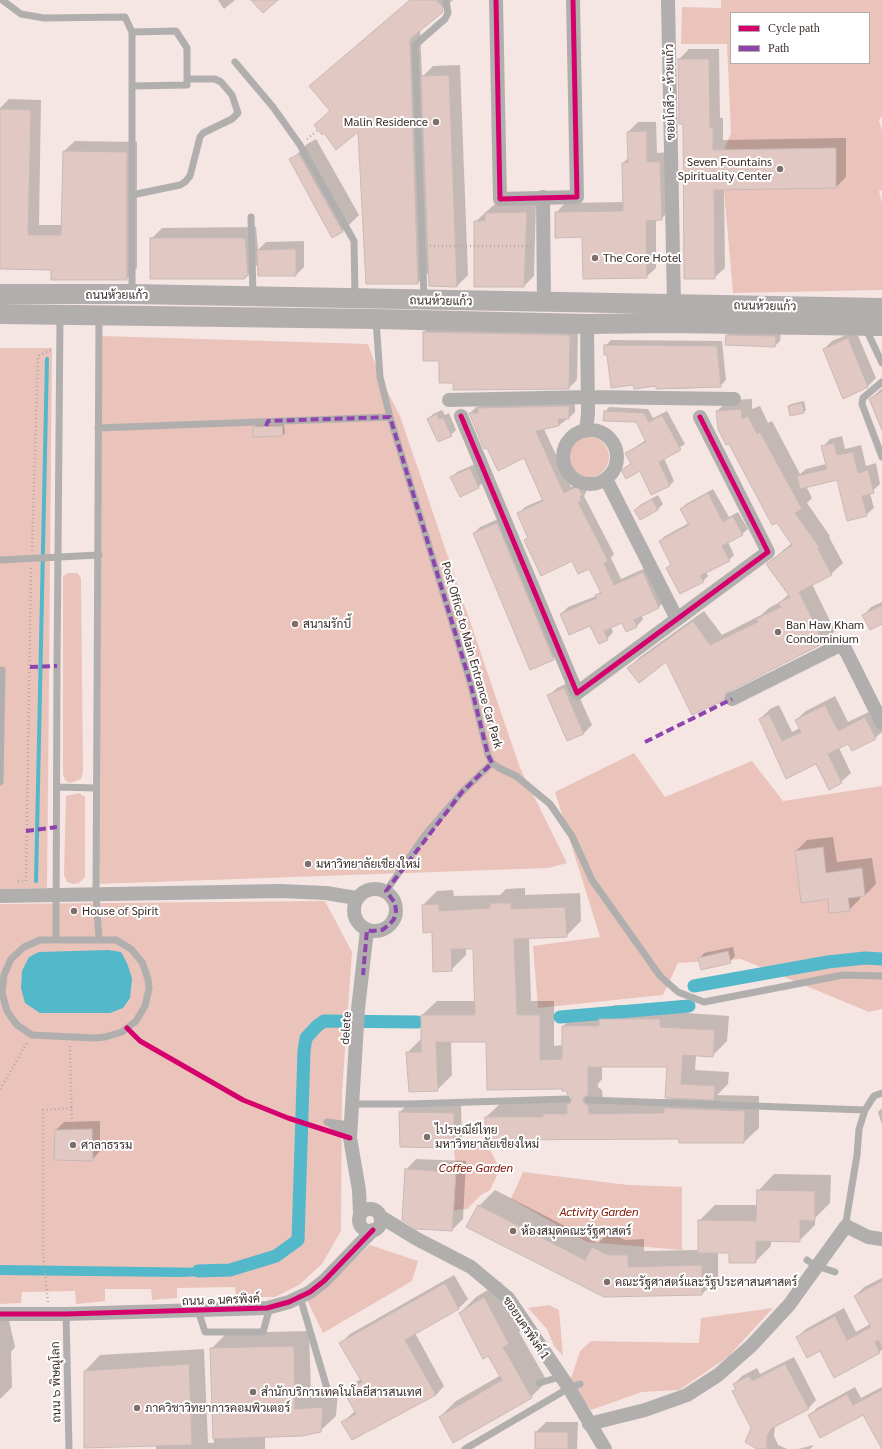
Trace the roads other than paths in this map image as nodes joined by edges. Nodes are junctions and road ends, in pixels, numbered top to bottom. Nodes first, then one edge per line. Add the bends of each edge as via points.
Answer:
1 (2, 0) edge
2 (446, 0) edge
3 (496, 0) edge
4 (573, 0) edge
5 (668, 0) edge
6 (132, 32) junction
7 (235, 62) dead end
8 (187, 79) junction
9 (132, 86) junction
10 (132, 195) junction
11 (543, 197) junction
12 (251, 217) dead end
13 (0, 294) edge
14 (60, 294) junction
15 (99, 294) junction
16 (132, 294) junction
17 (253, 298) junction
18 (355, 299) junction
19 (424, 300) junction
20 (544, 303) junction
21 (882, 308) edge
22 (0, 314) edge
23 (674, 314) junction
24 (60, 315) junction
25 (99, 315) junction
26 (376, 319) junction
27 (587, 324) junction
28 (873, 326) edge
29 (882, 363) edge
30 (882, 382) edge
31 (588, 397) junction
32 (734, 399) dead end
33 (449, 400) dead end
34 (390, 416) junction
35 (461, 416) dead end
36 (700, 417) dead end
37 (266, 426) dead end
38 (98, 428) junction
39 (586, 431) junction
40 (882, 457) edge
41 (606, 479) junction
42 (99, 556) junction
43 (58, 557) junction
44 (0, 560) edge
45 (677, 619) junction
46 (2, 670) dead end
47 (1, 697) edge
48 (732, 699) dead end
49 (882, 723) edge
50 (492, 763) junction
51 (0, 782) edge
52 (57, 787) junction
53 (96, 788) junction
54 (386, 891) junction
55 (96, 894) junction
56 (56, 895) junction
57 (0, 896) edge
58 (356, 898) junction
59 (367, 930) junction
60 (56, 939) junction
61 (99, 940) junction
62 (882, 976) edge
63 (882, 1093) edge
64 (567, 1099) dead end
65 (588, 1100) dead end
66 (351, 1104) junction
67 (865, 1110) junction
68 (350, 1131) junction
69 (355, 1166) junction
70 (359, 1217) junction
71 (377, 1222) junction
72 (846, 1226) junction
73 (882, 1239) edge
74 (807, 1260) dead end
75 (817, 1267) junction
76 (335, 1269) junction
77 (835, 1272) dead end
78 (300, 1297) junction
79 (270, 1307) junction
80 (198, 1310) junction
81 (0, 1314) edge
82 (66, 1314) junction
83 (539, 1383) dead end
84 (572, 1387) junction
85 (329, 1395) dead end
86 (586, 1418) junction
87 (69, 1449) edge
88 (465, 1449) edge
89 (606, 1449) edge

1 - 6 lane via 21,14 44,18 125,17
2 - 19 lane via 446,19 415,45
3 - 11 street via 500,198
4 - 11 street via 577,197
5 - 23 street, ซอยโกสึว - ห้วยแก้ว
6 - 8 lane via 176,31 187,48
6 - 9 lane
7 - 18 lane via 274,107 300,145 354,241
8 - 9 lane via 187,85
8 - 10 lane via 215,79 221,82 232,95 238,112 232,119 203,133 190,176 185,182
9 - 10 lane
10 - 16 lane
11 - 20 street
12 - 17 lane
13 - 14 main road, ถนนห้วยแก้ว
14 - 15 main road, ถนนห้วยแก้ว
14 - 24 main road
15 - 16 main road, ถนนห้วยแก้ว
15 - 25 main road
16 - 17 main road, ถนนห้วยแก้ว
17 - 18 main road, ถนนห้วยแก้ว
18 - 19 main road, ถนนห้วยแก้ว
19 - 20 main road, ถนนห้วยแก้ว
20 - 23 main road, ถนนห้วยแก้ว
21 - 23 main road, ถนนห้วยแก้ว
22 - 24 main road, ถนนห้วยแก้ว
23 - 27 main road, ถนนห้วยแก้ว
23 - 28 main road, ถนนห้วยแก้ว
24 - 25 main road, ถนนห้วยแก้ว
24 - 43 lane
25 - 26 main road, ถนนห้วยแก้ว
25 - 38 lane
26 - 27 main road, ถนนห้วยแก้ว
26 - 34 lane via 380,377
27 - 31 street
28 - 29 lane
30 - 40 lane via 863,398 862,404
31 - 32 street
31 - 33 street
31 - 39 street
34 - 37 lane
34 - 38 lane
34 - 50 lane
35 - 45 street via 577,693
36 - 45 street via 768,552
38 - 42 lane
39 - 41 street via 602,433 614,444 616,466
39 - 41 street via 570,439 565,446 565,468 581,483 598,483
41 - 45 street
42 - 43 lane
42 - 53 lane
43 - 44 lane
43 - 52 lane
46 - 47 lane
47 - 51 lane
48 - 49 street via 838,646 845,649
50 - 54 lane via 462,792 425,836
50 - 62 lane via 516,776 550,804 572,836 592,880 660,976 678,992 704,1002 843,975
52 - 53 lane
52 - 56 lane
53 - 55 lane
54 - 58 lane via 368,889
54 - 59 street via 395,903 394,919 382,930
55 - 56 street
55 - 58 street via 280,891 326,893
55 - 61 lane
56 - 57 street
56 - 60 lane
58 - 59 lane via 353,913 360,926
59 - 66 lane
60 - 61 lane
60 - 61 lane via 40,940 24,947 11,959 4,975 2,993 7,1010 17,1025 32,1035 105,1037 122,1032 136,1021 145,1006 149,989 142,962 131,949 116,940
63 - 67 lane via 874,1096
64 - 66 lane
65 - 67 lane
66 - 68 lane
67 - 72 lane
68 - 68 lane via 327,1122
68 - 69 street
69 - 70 street
69 - 71 street
70 - 71 street via 366,1209
70 - 71 street via 364,1230
70 - 76 street, ถนน ๑ นครพิงค์ via 353,1238
71 - 76 street, ถนน ๑ นครพิงค์
71 - 84 street, ซอยนครพิงค์ 1 via 471,1267 496,1287 508,1298
72 - 73 street via 868,1237
72 - 75 lane
74 - 75 lane
75 - 77 lane
75 - 86 lane via 789,1305 751,1346 718,1375 687,1395 645,1410
76 - 78 street, ถนน ๑ นครพิงค์ via 310,1292
78 - 79 street, ถนน ๑ นครพิงค์
78 - 85 lane
79 - 80 street, ถนน ๑ นครพิงค์
79 - 80 lane via 263,1332 205,1332
80 - 82 street, ถนน ๑ นครพิงค์
81 - 82 street, ถนน ๑ นครพิงค์
82 - 87 lane, ถนน ๖ พิษณุโลก
83 - 84 lane via 560,1377
84 - 86 street, ซอยนครพิงค์ 1
84 - 88 lane
86 - 89 street, ซอยนครพิงค์ 1

